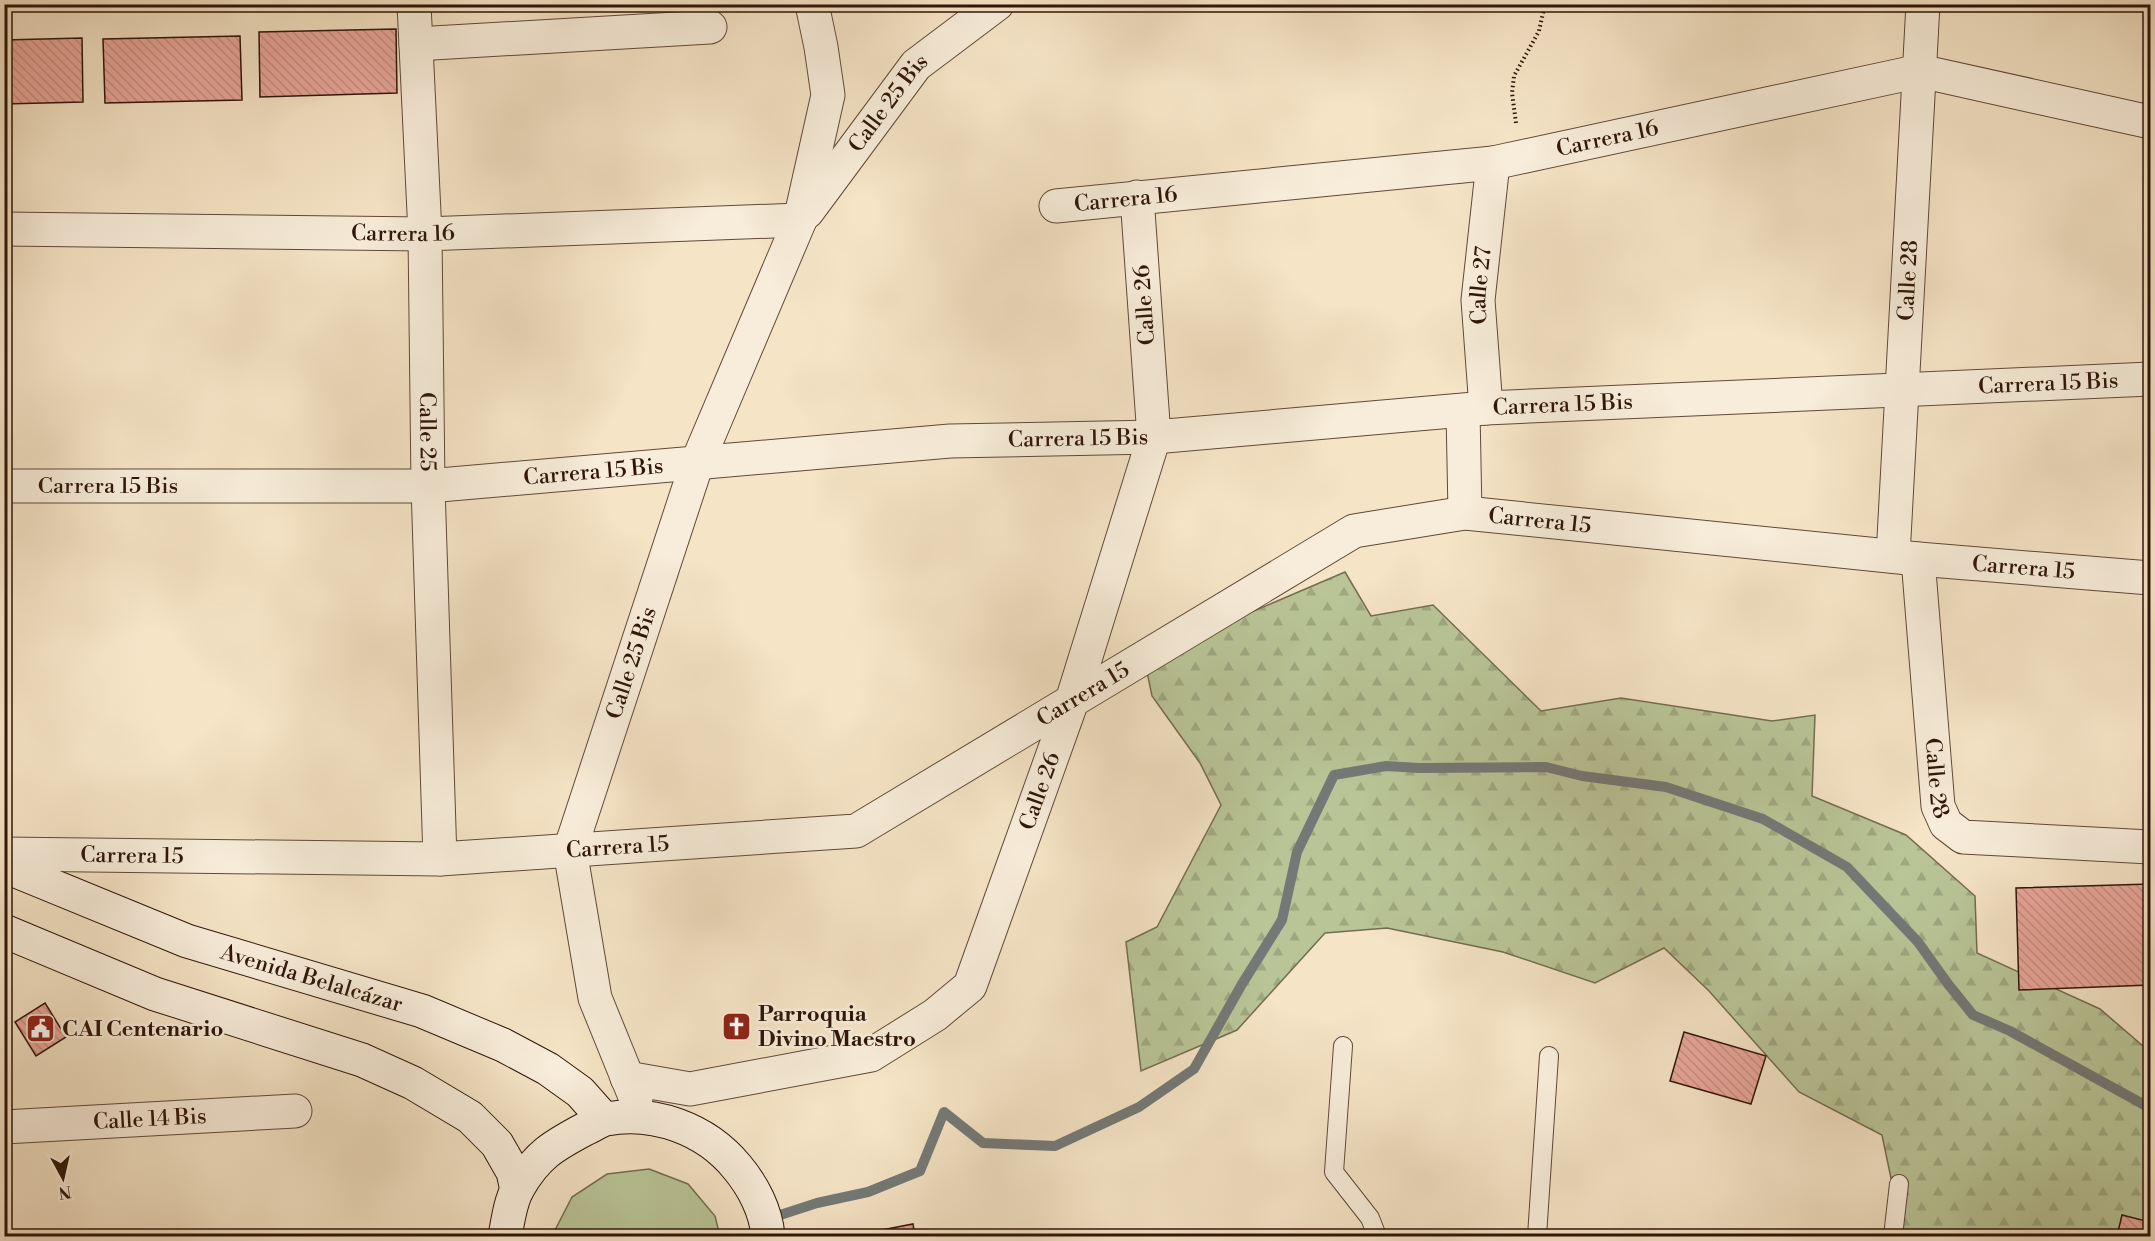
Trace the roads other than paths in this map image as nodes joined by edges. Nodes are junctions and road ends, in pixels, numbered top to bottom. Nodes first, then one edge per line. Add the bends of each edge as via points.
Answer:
1 (414, 4) edge
2 (812, 4) edge
3 (997, 4) edge
4 (1923, 4) edge
5 (710, 27) dead end
6 (416, 44) junction
7 (1920, 71) junction
8 (2151, 122) edge
9 (1492, 163) junction
10 (1137, 197) junction
11 (1056, 206) dead end
12 (800, 220) junction
13 (4, 230) edge
14 (425, 234) junction
15 (2151, 379) edge
16 (1902, 390) junction
17 (1474, 409) junction
18 (1154, 436) junction
19 (697, 463) junction
20 (4, 486) edge
21 (428, 486) junction
22 (1465, 513) junction
23 (1906, 557) junction
24 (2151, 578) edge
25 (1072, 701) junction
26 (2151, 847) edge
27 (570, 850) junction
28 (4, 855) edge
29 (440, 859) junction
30 (4, 866) edge
31 (4, 931) edge
32 (1343, 1046) dead end
33 (1549, 1056) dead end
34 (627, 1078) junction
35 (295, 1112) dead end
36 (644, 1117) junction
37 (604, 1119) junction
38 (4, 1128) edge
39 (1899, 1184) dead end
40 (517, 1190) junction
41 (772, 1233) edge
42 (505, 1236) edge
43 (1377, 1236) edge
44 (1537, 1236) edge
45 (1893, 1236) edge

1 - 6 street, Calle 25
2 - 12 street, Calle 25 Bis via 828,95
3 - 12 street, Calle 25 Bis via 916,65
4 - 7 street, Calle 28
5 - 6 street
6 - 14 street, Calle 25
7 - 8 street, Carrera 16
7 - 9 street, Carrera 16
7 - 16 street, Calle 28
9 - 10 street, Carrera 16
9 - 17 street, Calle 27 via 1478,300
10 - 11 street, Carrera 16
10 - 18 street, Calle 26
12 - 14 street, Carrera 16
12 - 19 street, Calle 25 Bis
13 - 14 street, Carrera 16
14 - 21 street, Calle 25
15 - 16 street, Carrera 15 Bis
16 - 17 street, Carrera 15 Bis
16 - 23 street, Calle 28
17 - 18 street, Carrera 15 Bis
17 - 22 street, Calle 27
18 - 19 street, Carrera 15 Bis via 950,441
18 - 25 street, Calle 26
19 - 21 street, Carrera 15 Bis
19 - 27 street, Calle 25 Bis
20 - 21 street, Carrera 15 Bis
21 - 29 street, Calle 25
22 - 23 street, Carrera 15
22 - 25 street, Carrera 15 via 1354,531
23 - 24 street, Carrera 15
23 - 26 street, Calle 28 via 1938,806 1946,824 1963,837
25 - 27 street, Carrera 15 via 856,831
25 - 34 street, Calle 26 via 970,986 935,1015 871,1055 690,1089
27 - 29 street, Carrera 15
27 - 34 street, Calle 25 Bis via 595,998
28 - 29 street, Carrera 15
30 - 37 street, Avenida Belalcázar via 187,941 422,1011 503,1045 572,1086
31 - 40 street via 155,994 362,1060 412,1083 470,1117 497,1144 513,1172
32 - 43 lane via 1334,1172 1370,1218
33 - 44 lane
34 - 36 street, Calle 25 Bis
35 - 38 street, Calle 14 Bis
36 - 37 street
36 - 41 street via 681,1126 710,1140 728,1155 749,1181
37 - 40 street via 553,1146 533,1165
39 - 45 lane
40 - 42 street

